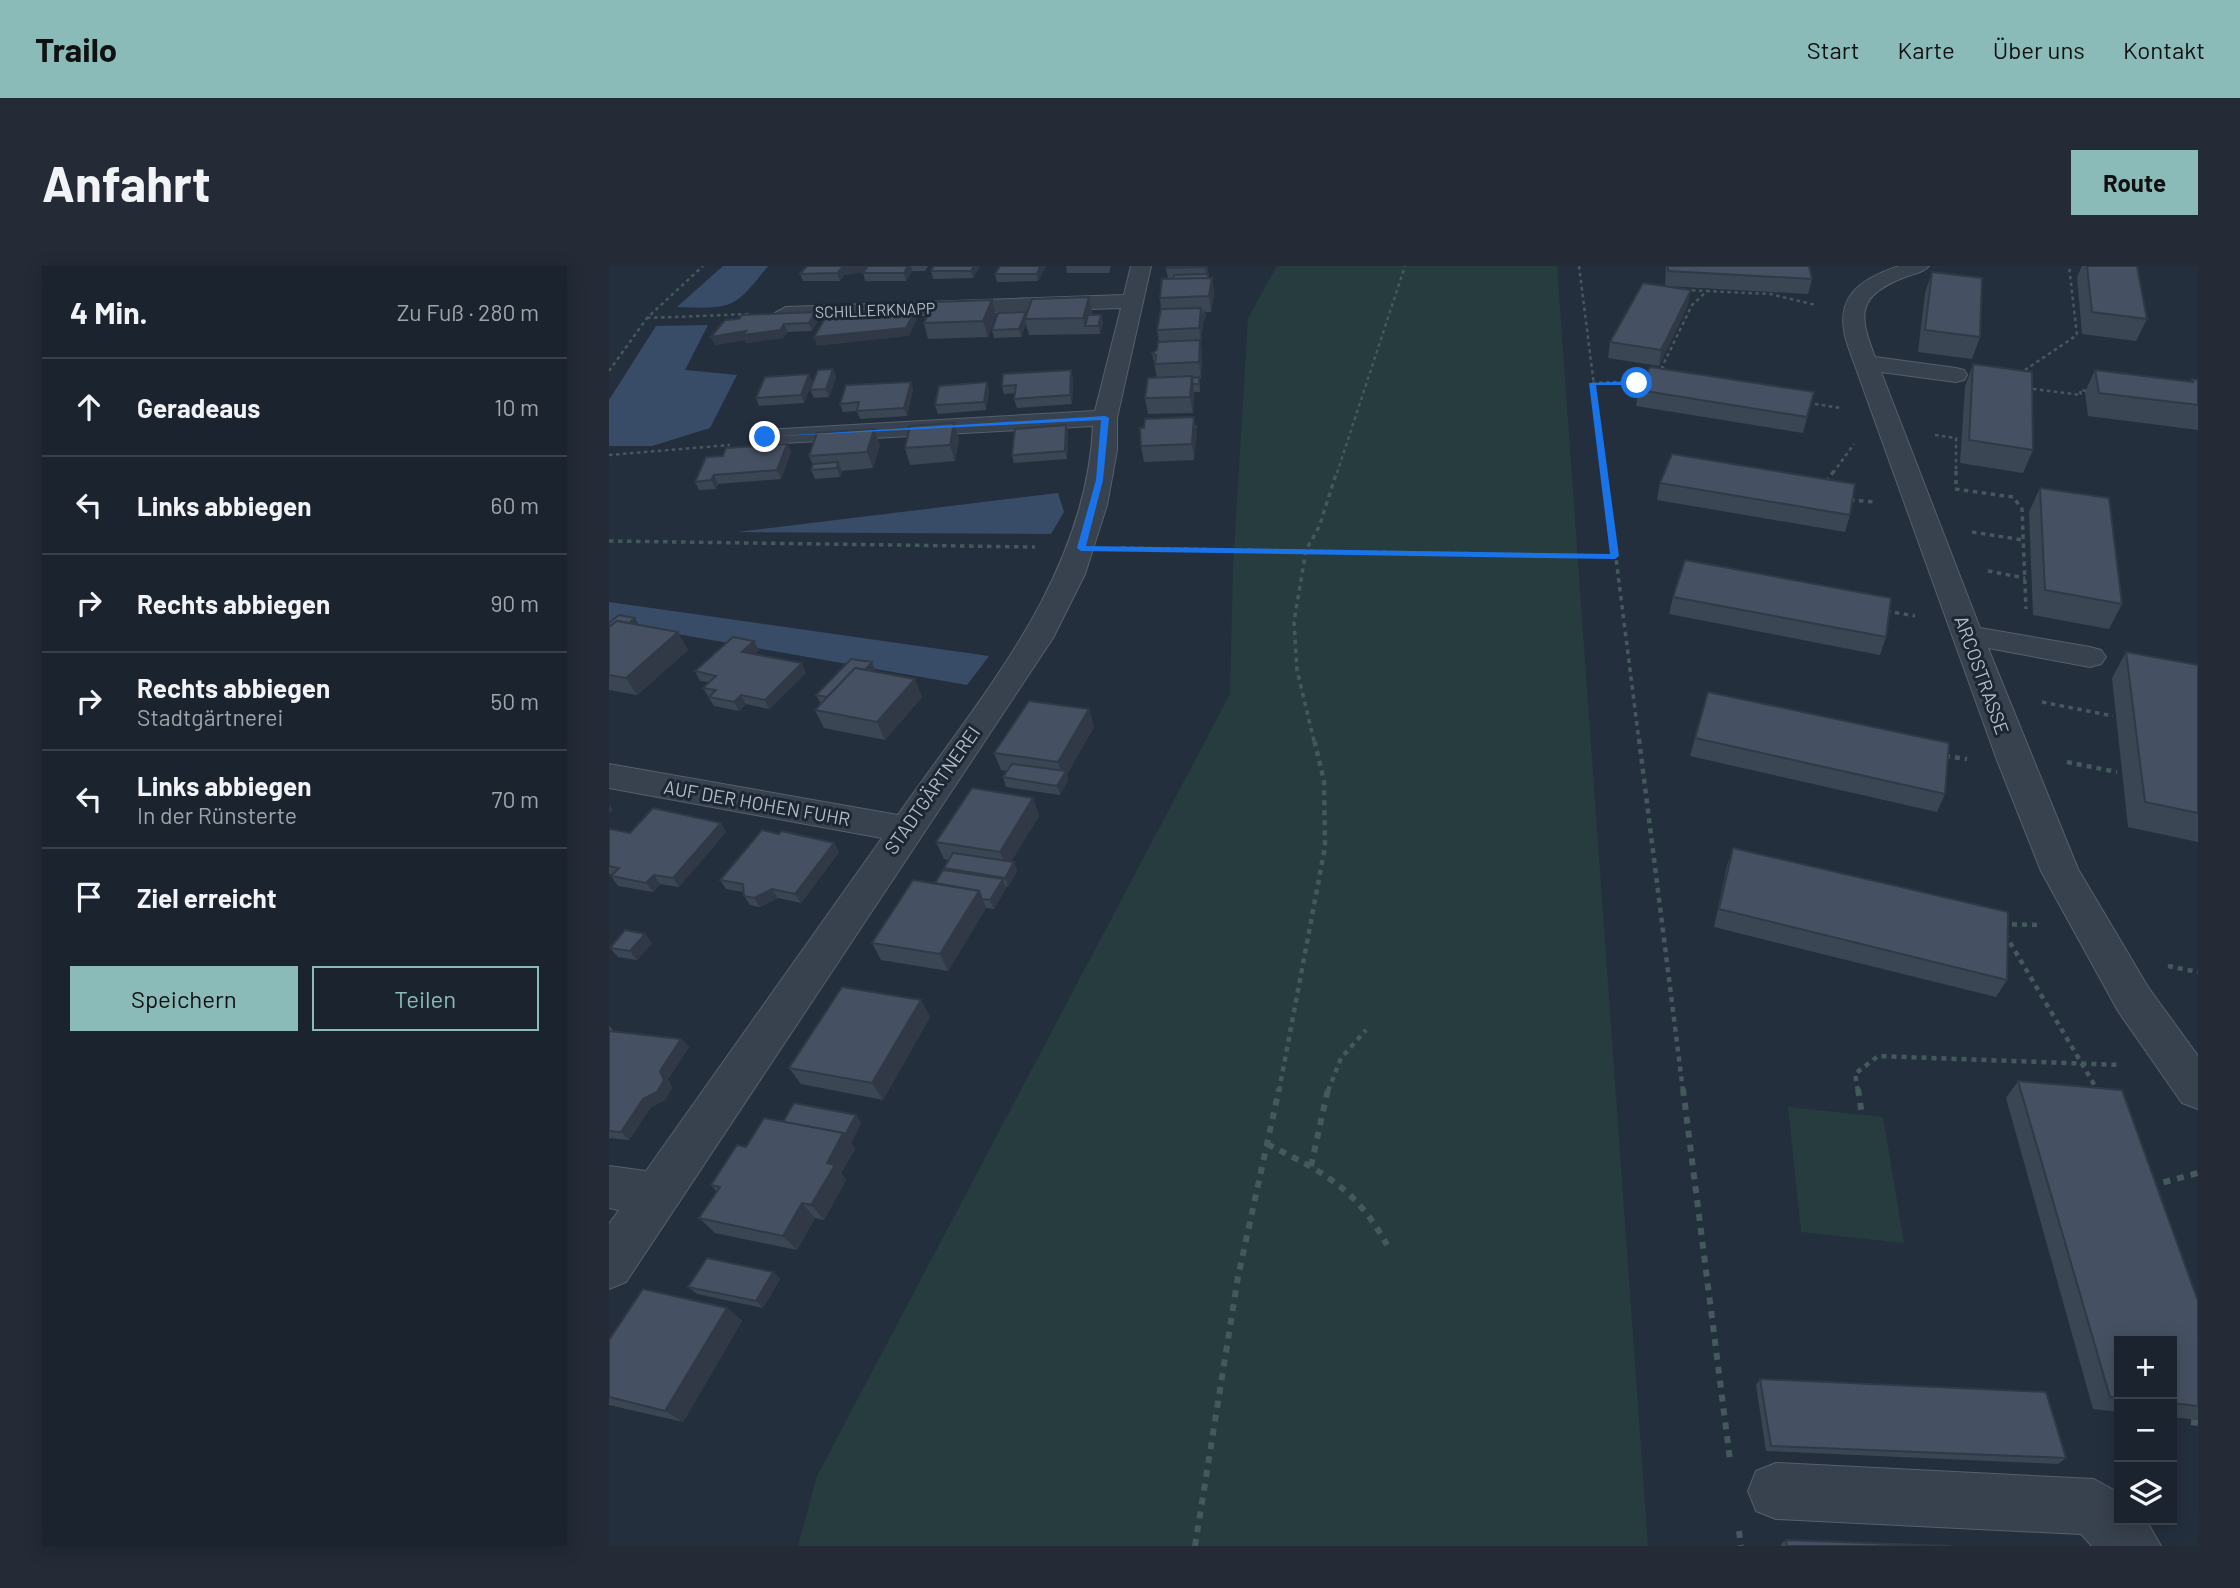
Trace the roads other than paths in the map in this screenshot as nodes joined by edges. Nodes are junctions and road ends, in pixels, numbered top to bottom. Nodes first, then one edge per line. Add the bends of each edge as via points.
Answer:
1 (1141, 266) edge
2 (1919, 266) edge
3 (1132, 301) junction
4 (786, 313) edge
5 (1865, 363) junction
6 (1956, 375) road end
7 (1105, 418) junction
8 (765, 437) road end
9 (1967, 635) junction
10 (2090, 657) dead end
11 (609, 776) edge
12 (905, 829) junction
13 (2198, 1090) edge
14 (609, 1187) edge
15 (657, 1194) junction
16 (609, 1265) edge
17 (1756, 1505) road end
18 (2132, 1546) edge

1 - 3 street, STADTGÄRTNEREI
2 - 5 street, ARCOSTRASSE via 1896,273 1859,299 1852,318
3 - 4 street, SCHILLERKNAPP
3 - 7 street, STADTGÄRTNEREI
5 - 6 street
5 - 9 street, ARCOSTRASSE
7 - 8 street
7 - 12 street, STADTGÄRTNEREI via 1100,480 1081,548 1038,638
9 - 10 street
9 - 13 street, ARCOSTRASSE via 2060,871 2133,999
11 - 12 street, AUF DER HOHEN FUHR
12 - 15 street, STADTGÄRTNEREI
14 - 15 street
15 - 16 street, STADTGÄRTNEREI
17 - 18 street via 2094,1507

